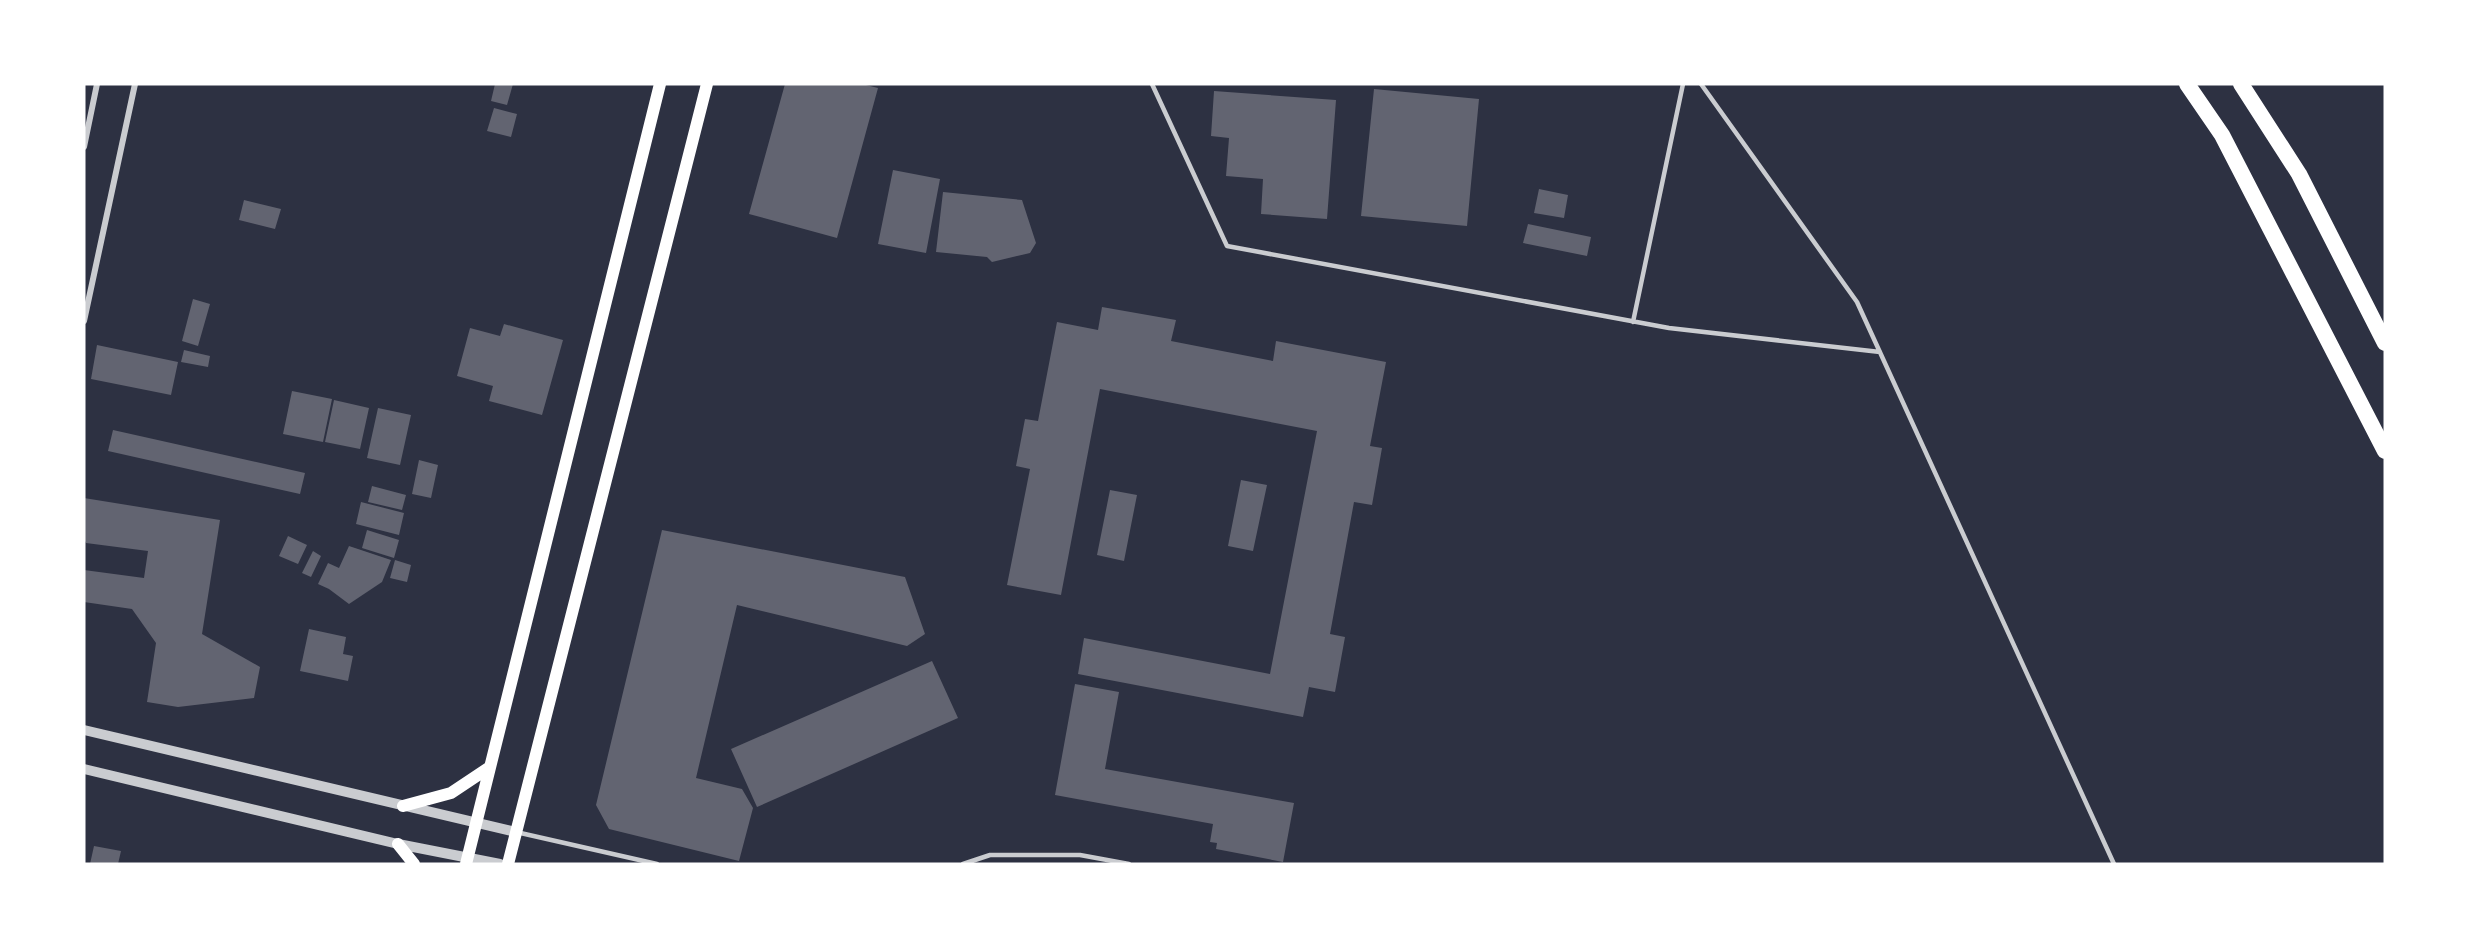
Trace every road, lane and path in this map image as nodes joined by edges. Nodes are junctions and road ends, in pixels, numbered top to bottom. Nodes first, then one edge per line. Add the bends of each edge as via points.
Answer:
1 (97, 84) edge
2 (135, 84) edge
3 (660, 84) edge
4 (707, 84) edge
5 (1152, 84) edge
6 (1683, 84) edge
7 (1701, 84) edge
8 (2187, 84) edge
9 (2241, 84) edge
10 (84, 147) edge
11 (84, 321) edge
12 (1633, 322) junction
13 (2385, 343) edge
14 (1880, 352) junction
15 (2385, 451) edge
16 (84, 730) edge
17 (490, 767) junction
18 (84, 768) edge
19 (403, 806) junction
20 (477, 823) junction
21 (516, 832) junction
22 (398, 844) junction
23 (467, 861) edge
24 (414, 864) edge
25 (500, 864) edge
26 (508, 864) edge
27 (657, 864) edge
28 (963, 864) edge
29 (1129, 864) edge
30 (2114, 864) edge

1 - 10 street
2 - 11 street
3 - 17 main road
4 - 21 main road
5 - 12 lane via 1227,246
6 - 12 lane
7 - 14 lane via 1857,302
8 - 15 highway via 2222,135
9 - 13 highway via 2299,174
12 - 14 lane
14 - 30 lane
16 - 19 street
17 - 19 main road via 451,793
17 - 20 main road
18 - 22 street
19 - 20 street
20 - 21 street
20 - 23 main road
21 - 26 main road
21 - 27 lane
22 - 23 street
22 - 24 main road
23 - 25 street
28 - 29 lane via 990,855 1080,855

